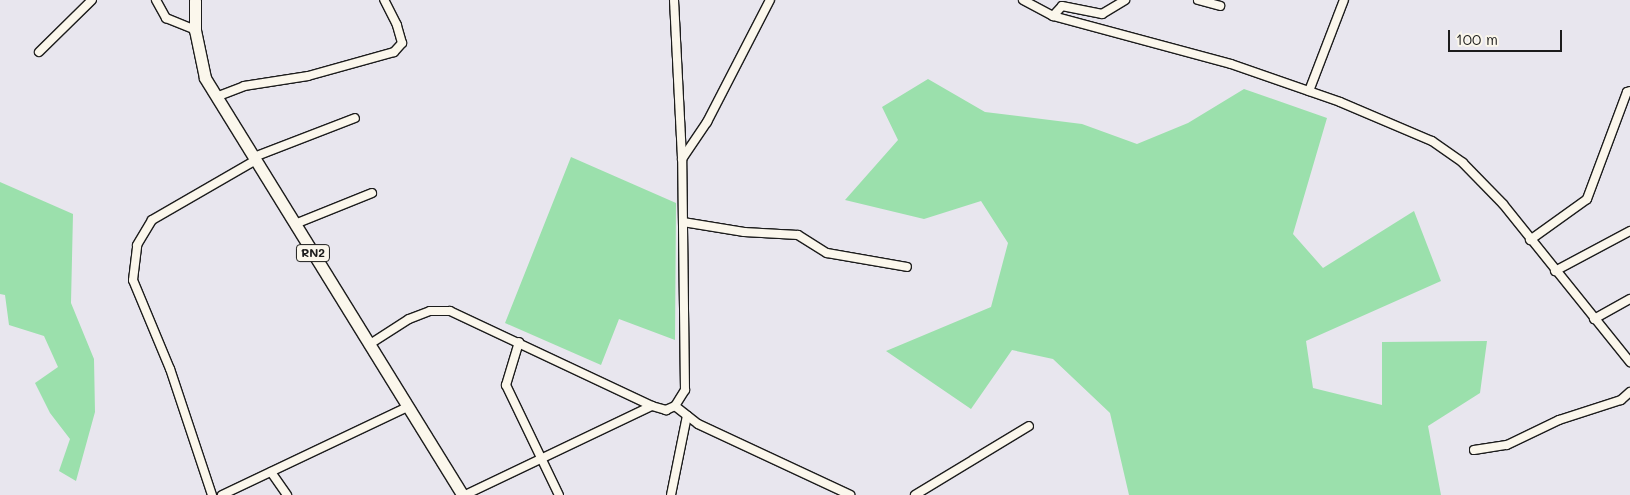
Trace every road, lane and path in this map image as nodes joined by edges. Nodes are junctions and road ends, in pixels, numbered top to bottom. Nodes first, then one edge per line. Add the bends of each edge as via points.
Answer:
1 (92, 0) edge
2 (156, 0) edge
3 (195, 0) edge
4 (384, 0) edge
5 (674, 0) edge
6 (770, 0) edge
7 (1023, 0) edge
8 (1125, 0) edge
9 (1198, 0) edge
10 (1344, 0) edge
11 (1220, 6) dead end
12 (1053, 16) junction
13 (195, 30) junction
14 (39, 52) dead end
15 (1309, 91) junction
16 (1630, 91) edge
17 (216, 97) junction
18 (355, 118) dead end
19 (255, 158) junction
20 (682, 159) junction
21 (372, 193) dead end
22 (683, 222) junction
23 (295, 224) junction
24 (1630, 231) edge
25 (1530, 240) junction
26 (907, 267) dead end
27 (1555, 272) junction
28 (1630, 299) edge
29 (1594, 319) junction
30 (519, 342) junction
31 (370, 344) junction
32 (1630, 362) edge
33 (1630, 392) edge
34 (652, 406) junction
35 (675, 406) junction
36 (407, 407) junction
37 (687, 416) junction
38 (1029, 426) dead end
39 (1474, 450) dead end
40 (544, 459) junction
41 (271, 472) junction
42 (212, 495) edge
43 (222, 495) edge
44 (287, 495) edge
45 (464, 495) edge
46 (559, 495) edge
47 (671, 495) edge
48 (850, 495) edge
49 (915, 495) edge

1 - 14 street
2 - 13 street via 166,18
3 - 13 highway, RN2
4 - 17 street via 398,25 402,43 394,52 308,76 244,86
5 - 20 street
6 - 20 street via 707,122
7 - 12 street
8 - 12 street via 1102,14 1062,6
9 - 11 street
10 - 15 street
12 - 15 street via 1231,64
13 - 17 highway, RN2 via 205,78
15 - 25 street via 1393,123 1447,151 1480,178
16 - 25 street via 1588,199
17 - 19 highway, RN2
18 - 19 street
19 - 23 highway, RN2
19 - 42 street via 152,220 137,245 133,280 170,369
20 - 22 street
21 - 23 street
22 - 26 street via 744,232 798,235 828,253
22 - 35 street via 685,390
23 - 31 highway, RN2
24 - 27 street
25 - 27 street
27 - 29 street
28 - 29 street
29 - 32 street
30 - 31 street via 450,310 430,311 409,319
30 - 34 street
30 - 40 street via 506,384
31 - 36 highway, RN2
33 - 39 street via 1621,400 1559,420 1507,445
34 - 35 street via 666,410
34 - 40 street
35 - 37 street
36 - 41 street
36 - 45 highway, RN2
37 - 47 street
37 - 48 street
38 - 49 street
40 - 45 street
40 - 46 street
41 - 43 street
41 - 44 street

